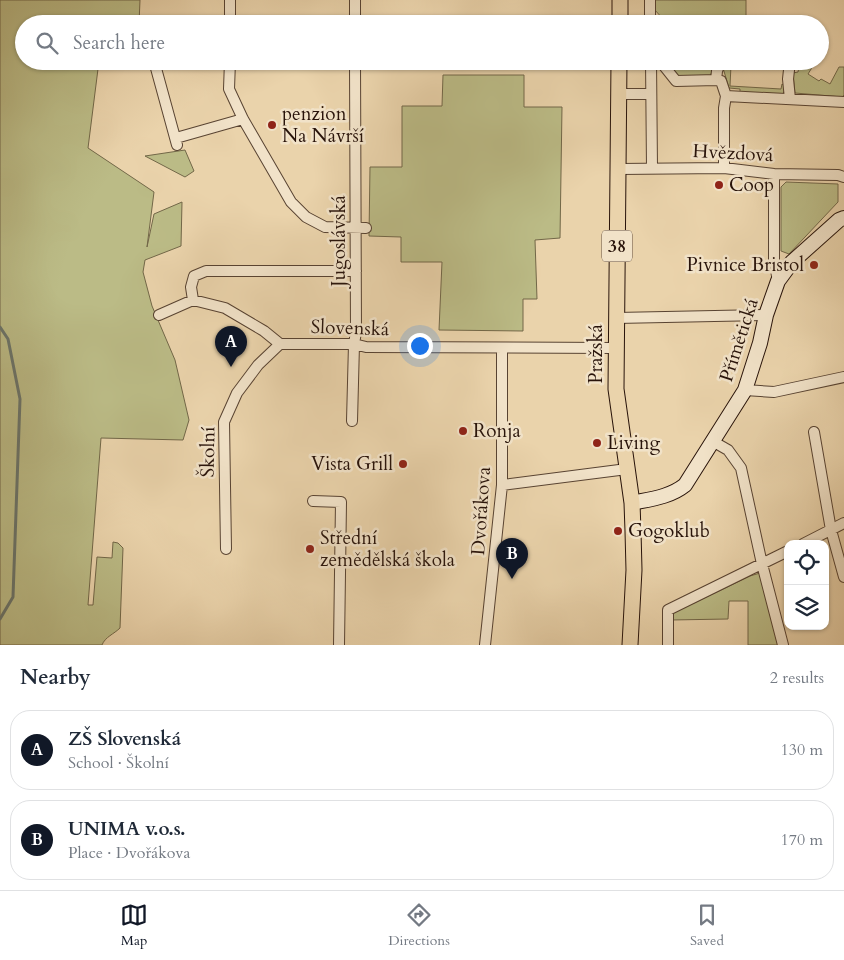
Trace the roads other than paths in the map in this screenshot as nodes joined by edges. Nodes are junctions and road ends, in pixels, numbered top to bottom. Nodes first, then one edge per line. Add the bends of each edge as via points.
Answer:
1 (230, 0) edge
2 (355, 0) edge
3 (620, 0) edge
4 (650, 0) edge
5 (230, 15) edge
6 (355, 15) edge
7 (620, 15) edge
8 (650, 15) edge
9 (156, 70) edge
10 (230, 70) edge
11 (355, 70) edge
12 (619, 70) edge
13 (651, 70) edge
14 (667, 70) edge
15 (717, 70) edge
16 (789, 70) edge
17 (716, 80) junction
18 (619, 94) junction
19 (651, 94) junction
20 (726, 96) junction
21 (790, 98) junction
22 (844, 102) edge
23 (243, 119) junction
24 (652, 168) junction
25 (724, 168) junction
26 (618, 169) junction
27 (774, 174) junction
28 (844, 177) edge
29 (842, 216) edge
30 (361, 228) junction
31 (356, 271) junction
32 (778, 281) junction
33 (192, 300) junction
34 (159, 315) dead end
35 (766, 315) junction
36 (616, 318) junction
37 (280, 344) junction
38 (354, 344) junction
39 (502, 348) junction
40 (615, 348) junction
41 (844, 377) edge
42 (745, 390) junction
43 (352, 421) dead end
44 (814, 432) dead end
45 (714, 442) junction
46 (627, 469) junction
47 (502, 485) junction
48 (313, 501) dead end
49 (632, 503) junction
50 (844, 523) edge
51 (831, 530) junction
52 (811, 540) edge
53 (226, 549) dead end
54 (784, 553) edge
55 (762, 564) junction
56 (844, 578) edge
57 (668, 643) edge
58 (338, 645) edge
59 (485, 645) edge
60 (630, 645) edge
61 (783, 645) edge

1 - 5 street
2 - 6 street
3 - 7 main road
4 - 8 street
9 - 23 street via 176,142
10 - 23 street via 229,89
11 - 30 street, Jugoslávská
12 - 18 main road, Pražská / 38
13 - 19 street
14 - 17 street via 676,81
15 - 17 street
16 - 21 street
17 - 20 street via 721,81
18 - 19 street
18 - 26 main road, Pražská / 38
19 - 24 street
20 - 21 street
20 - 25 street
21 - 22 street
23 - 30 street via 292,202 306,217 325,227
24 - 25 street, Hvězdová
24 - 26 street, Hvězdová
25 - 27 street, Hvězdová
26 - 36 main road, Pražská / 38
27 - 28 street, Hvězdová
27 - 32 street via 774,260
29 - 32 main road, Přímětická via 792,262
30 - 31 street, Jugoslávská
31 - 33 street via 206,270 194,276
31 - 38 street, Jugoslávská
32 - 35 main road, Přímětická
33 - 34 street
33 - 37 street via 225,308
35 - 36 street
35 - 42 main road, Přímětická
36 - 40 main road, Pražská / 38
37 - 38 street, Slovenská
37 - 53 street, Školní via 237,393 224,422
38 - 39 street, Slovenská via 366,347
38 - 43 street, Jugoslávská
39 - 40 street, Slovenská
39 - 47 street, Dvořákova
40 - 46 main road, Pražská / 38 via 616,389
41 - 42 street via 774,392
42 - 45 main road, Přímětická
44 - 51 street
45 - 49 main road, Přímětická via 685,485 666,496
45 - 55 street via 728,450 741,468
46 - 47 street
46 - 49 main road, Pražská / 38
47 - 59 street, Dvořákova
48 - 58 street via 341,502
49 - 60 main road, Pražská / 38 via 634,570
50 - 51 street
51 - 52 street
51 - 56 street
54 - 55 street
55 - 57 street via 668,610
55 - 61 street

